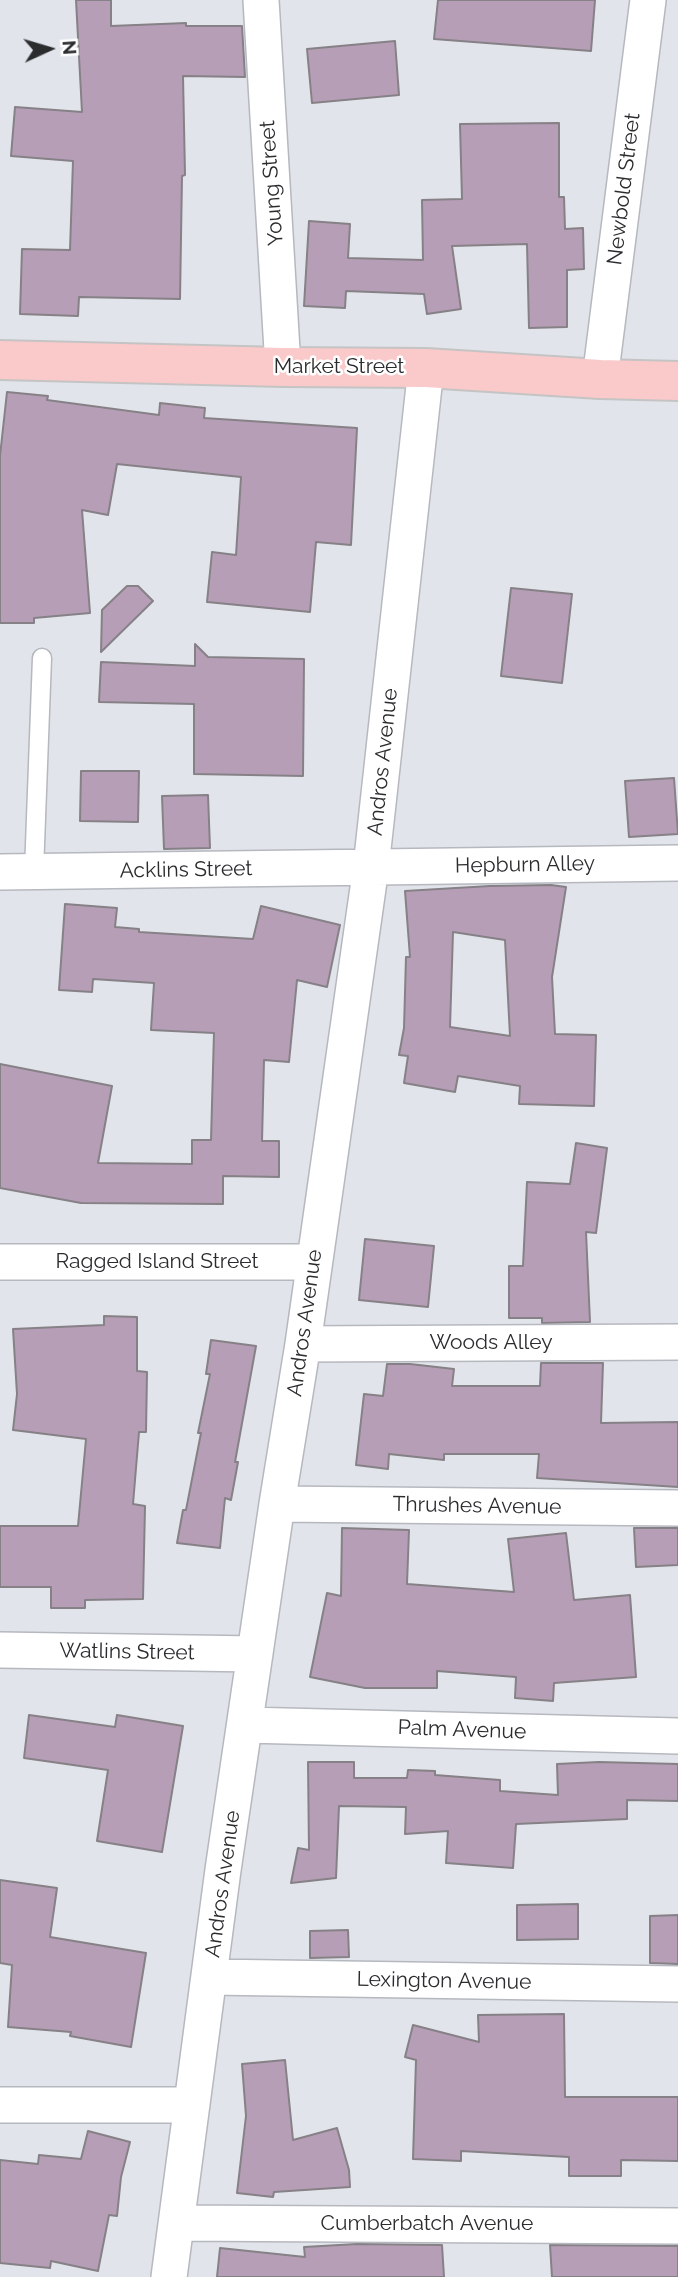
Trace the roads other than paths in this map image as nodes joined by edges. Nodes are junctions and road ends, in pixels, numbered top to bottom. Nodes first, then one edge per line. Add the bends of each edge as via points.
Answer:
1 (261, 0) edge
2 (648, 0) edge
3 (0, 359) edge
4 (284, 367) junction
5 (426, 368) junction
6 (600, 379) junction
7 (678, 381) edge
8 (42, 658) dead end
9 (678, 863) edge
10 (371, 867) junction
11 (17, 872) edge
12 (0, 1262) edge
13 (314, 1262) junction
14 (678, 1342) edge
15 (303, 1344) junction
16 (277, 1504) junction
17 (678, 1508) edge
18 (0, 1650) edge
19 (254, 1654) junction
20 (246, 1724) junction
21 (678, 1736) edge
22 (211, 1977) junction
23 (678, 1984) edge
24 (0, 2105) edge
25 (192, 2105) junction
26 (177, 2223) junction
27 (678, 2225) edge
28 (169, 2277) edge

1 - 4 street, Young Street
2 - 6 street, Newbold Street
3 - 4 main road, Market Street
4 - 5 main road, Market Street
5 - 6 main road, Market Street
5 - 10 street, Andros Avenue
6 - 7 main road, Market Street
8 - 11 lane
9 - 10 street, Hepburn Alley
10 - 11 street, Acklins Street
10 - 13 street, Andros Avenue
12 - 13 street, Ragged Island Street
13 - 15 street, Andros Avenue
14 - 15 street, Woods Alley
15 - 16 street, Andros Avenue
16 - 17 street, Thrushes Avenue
16 - 19 street, Andros Avenue
18 - 19 street, Watlins Street
19 - 20 street, Andros Avenue
20 - 21 street, Palm Avenue
20 - 22 street, Andros Avenue
22 - 23 street, Lexington Avenue
22 - 25 street, Andros Avenue
24 - 25 street
25 - 26 street, Andros Avenue
26 - 27 street, Cumberbatch Avenue
26 - 28 street, Andros Avenue

